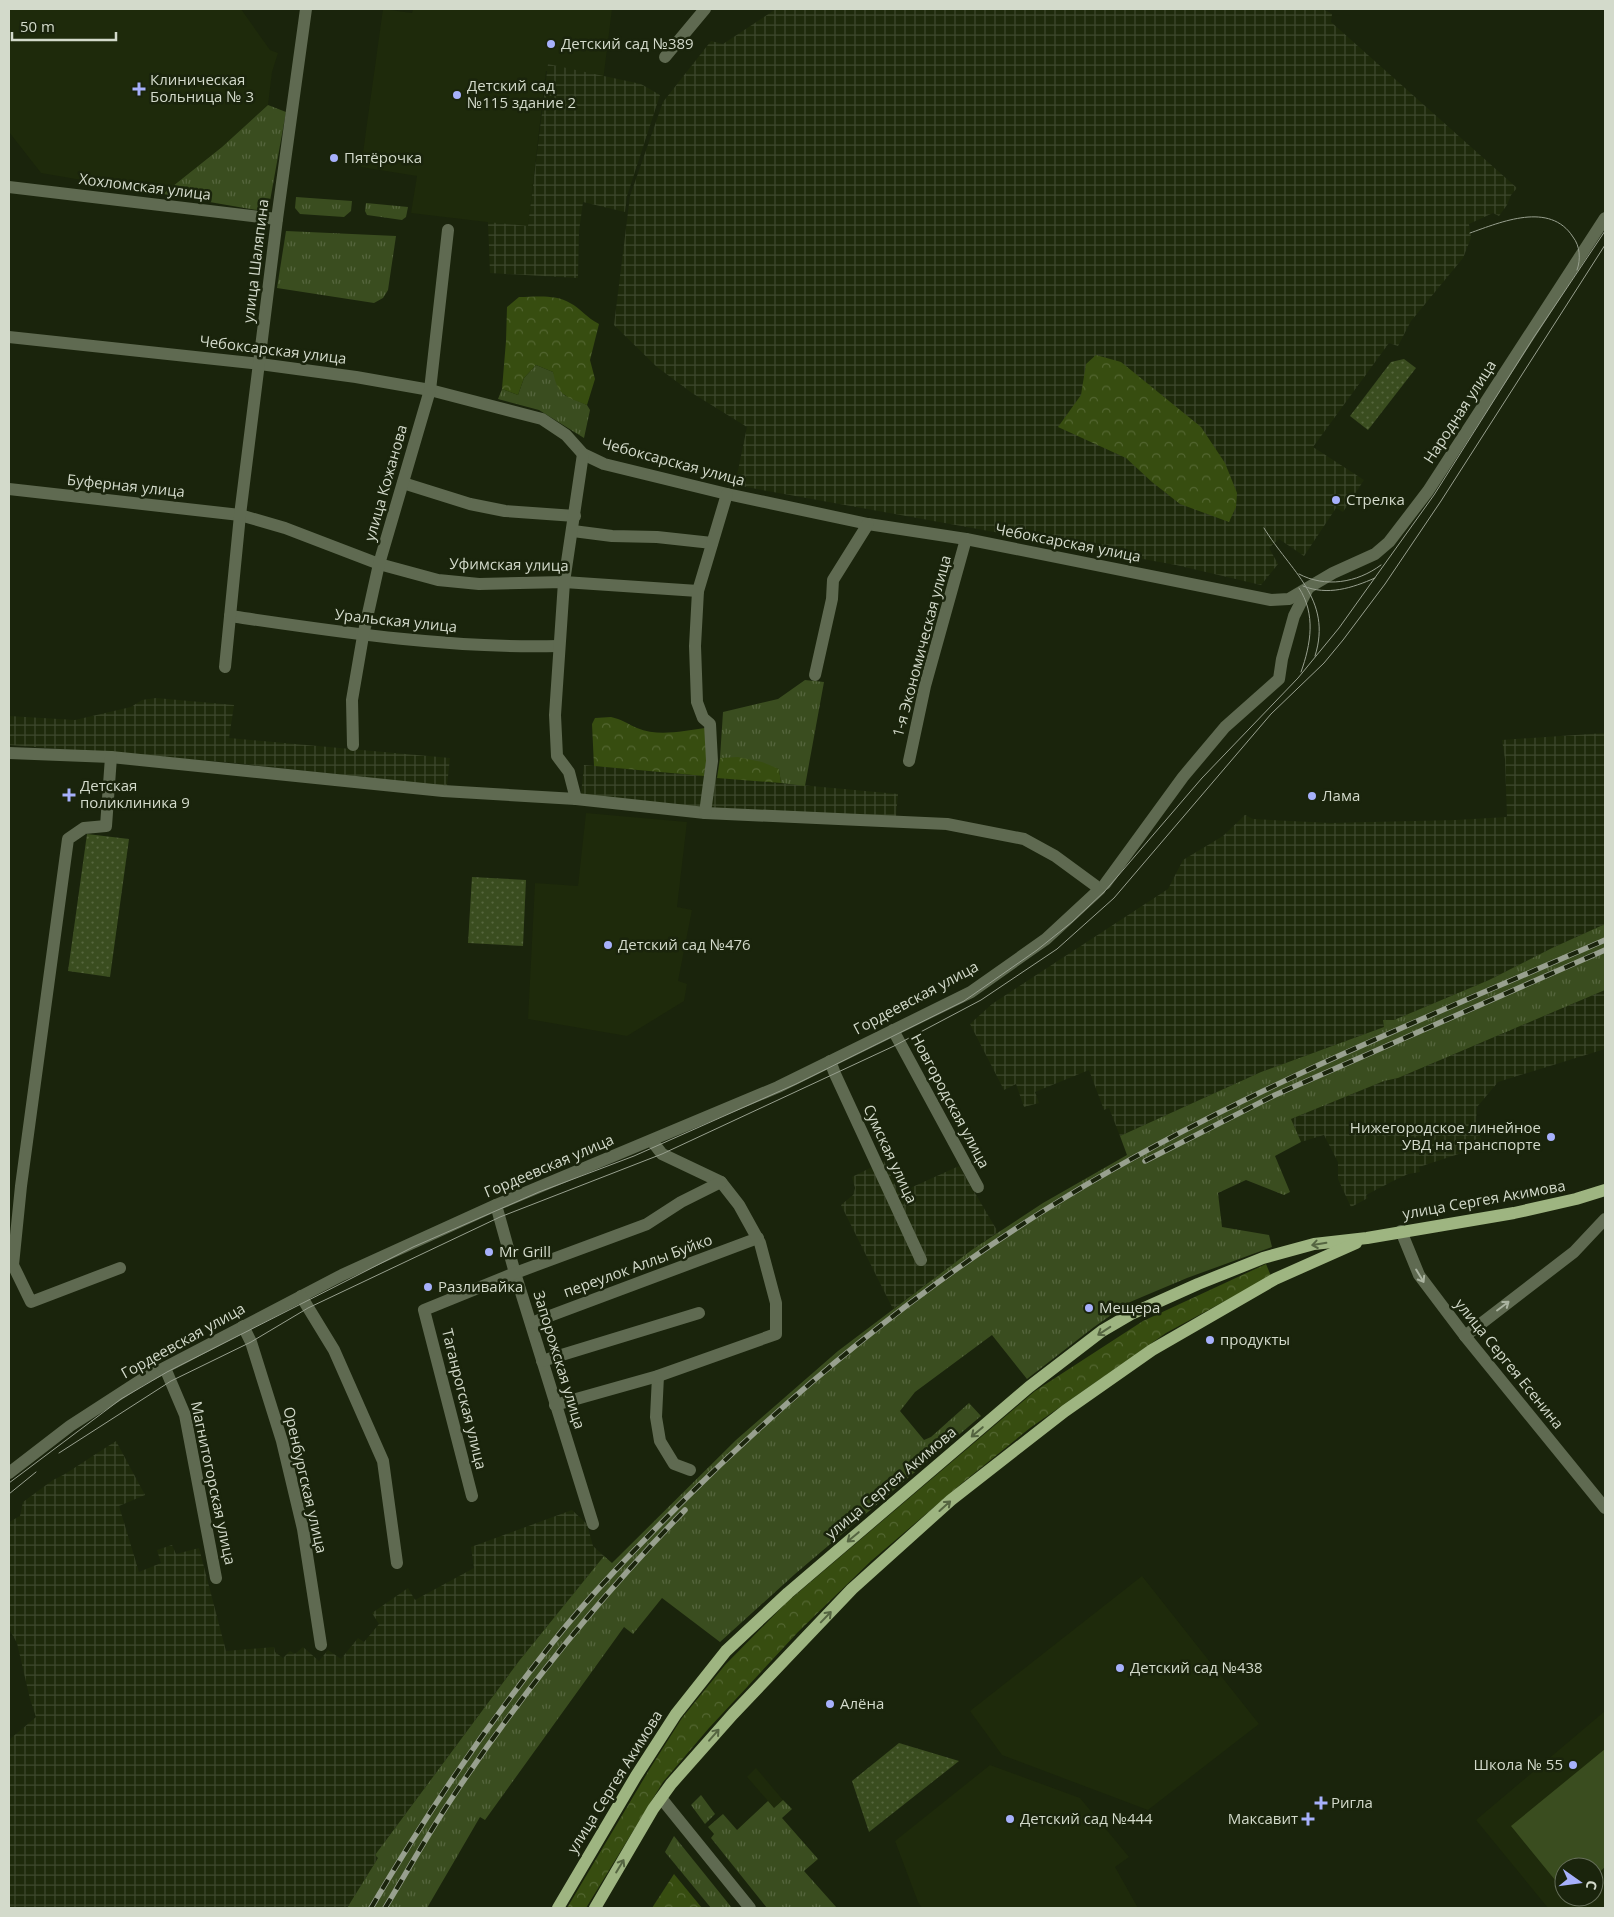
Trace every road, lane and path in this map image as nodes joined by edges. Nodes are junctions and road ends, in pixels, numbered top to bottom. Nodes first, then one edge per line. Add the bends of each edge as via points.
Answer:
1 (306, 9) edge
2 (705, 9) edge
3 (665, 57) dead end
4 (9, 187) edge
5 (1605, 218) edge
6 (277, 219) junction
7 (448, 230) dead end
8 (9, 337) edge
9 (260, 364) junction
10 (430, 390) junction
11 (583, 454) junction
12 (403, 483) junction
13 (9, 489) edge
14 (727, 494) junction
15 (240, 515) junction
16 (575, 516) junction
17 (868, 524) junction
18 (573, 531) junction
19 (966, 539) junction
20 (712, 543) junction
21 (379, 564) junction
22 (564, 582) junction
23 (1308, 588) junction
24 (698, 591) junction
25 (230, 616) junction
26 (363, 636) junction
27 (559, 646) junction
28 (225, 667) dead end
29 (815, 675) dead end
30 (353, 745) dead end
31 (9, 753) edge
32 (111, 757) junction
33 (909, 761) dead end
34 (576, 799) junction
35 (705, 813) junction
36 (1102, 886) junction
37 (893, 1030) junction
38 (830, 1061) junction
39 (652, 1141) junction
40 (721, 1182) junction
41 (978, 1187) dead end
42 (1605, 1190) edge
43 (496, 1205) junction
44 (1605, 1220) edge
45 (1401, 1231) junction
46 (758, 1238) junction
47 (1367, 1238) junction
48 (1268, 1257) junction
49 (921, 1260) dead end
50 (120, 1268) dead end
51 (515, 1273) junction
52 (1275, 1279) junction
53 (301, 1296) junction
54 (699, 1313) dead end
55 (531, 1323) junction
56 (243, 1326) junction
57 (1465, 1336) junction
58 (542, 1361) junction
59 (165, 1368) junction
60 (658, 1376) junction
61 (555, 1404) junction
62 (690, 1470) dead end
63 (9, 1473) edge
64 (472, 1496) dead end
65 (1605, 1508) edge
66 (593, 1524) dead end
67 (397, 1563) dead end
68 (216, 1578) dead end
69 (320, 1645) dead end
70 (661, 1798) junction
71 (558, 1908) edge
72 (595, 1908) edge
73 (750, 1908) edge

1 - 6 street, улица Шаляпина
2 - 3 street
4 - 6 street, Хохломская улица
5 - 23 street, Народная улица via 1428,491 1389,542 1375,554
6 - 9 street, улица Шаляпина
7 - 10 street, улица Кожанова
8 - 9 street, Чебоксарская улица
9 - 10 street, Чебоксарская улица
9 - 15 street, улица Шаляпина
10 - 11 street, Чебоксарская улица via 542,419 566,434
10 - 12 street, улица Кожанова
11 - 14 street, Чебоксарская улица via 604,464
11 - 16 street
12 - 16 street via 470,504 505,511
12 - 21 street, улица Кожанова
13 - 15 street, Буферная улица
14 - 17 street, Чебоксарская улица
14 - 20 street
15 - 21 street, Уфимская улица via 285,528
15 - 25 street, улица Шаляпина
16 - 18 street
17 - 19 street, Чебоксарская улица
17 - 29 street via 833,580 832,599
18 - 20 street
18 - 22 street
19 - 23 street, Чебоксарская улица via 1271,600 1289,599
19 - 33 street, 1-я Экономическая улица via 925,686
20 - 24 street
21 - 22 street, Уфимская улица via 438,580 479,584
21 - 26 street, улица Кожанова
22 - 24 street, Уфимская улица
22 - 27 street
23 - 36 street, Гордеевская улица via 1294,616 1279,678 1226,727 1195,763
24 - 35 street via 695,646 697,702 703,718 710,724 712,761
25 - 26 street, Уральская улица
25 - 28 street, улица Шаляпина
26 - 27 street, Уральская улица via 481,645
26 - 30 street, улица Кожанова via 352,700
27 - 34 street via 555,715 557,756 569,772
31 - 32 street
32 - 34 street via 443,791
32 - 50 street via 106,826 84,828 68,839 20,1186 13,1265 31,1302
34 - 35 street
35 - 36 street via 946,824 971,828 1024,839
36 - 37 street, Гордеевская улица via 1046,940 970,992
37 - 38 street, Гордеевская улица
37 - 41 street, Новгородская улица
38 - 39 street, Гордеевская улица
38 - 49 street, Сумская улица
39 - 40 street via 662,1154
39 - 43 street, Гордеевская улица
40 - 46 street via 739,1204
40 - 51 street via 647,1224
42 - 45 main road, улица Сергея Акимова via 1514,1213
43 - 51 street, Запорожская улица
43 - 53 street, Гордеевская улица
57 -> 44 street via 1574,1252
45 - 47 main road, улица Сергея Акимова
45 -> 57 street, улица Сергея Есенина via 1418,1275
46 - 55 street, переулок Аллы Буйко
46 - 60 street via 776,1304 776,1334
47 -> 48 main road, улица Сергея Акимова via 1314,1244
47 - 52 main road, улица Сергея Акимова
48 - 52 main road via 1276,1262 1279,1271
48 -> 71 main road, улица Сергея Акимова via 1198,1284 1131,1314 1102,1331 1022,1393 788,1593 726,1651 676,1714
51 - 55 street, Запорожская улица
51 - 64 street, Таганрогская улица via 424,1310
70 -> 52 main road, улица Сергея Акимова via 733,1714 852,1589 951,1500 1065,1410 1152,1350
53 - 56 street, Гордеевская улица
53 - 67 street via 334,1350 383,1461
54 - 58 street
55 - 58 street, Запорожская улица
56 - 59 street, Гордеевская улица
56 - 69 street, Оренбургская улица via 282,1441 302,1529
57 - 65 street, улица Сергея Есенина
58 - 61 street, Запорожская улица
59 - 63 street, Гордеевская улица via 70,1426
59 - 68 street, Магнитогорская улица via 185,1415
60 - 61 street
60 - 62 street via 656,1417 660,1441 674,1464
61 - 66 street, Запорожская улица
72 -> 70 main road, улица Сергея Акимова
70 - 73 street

